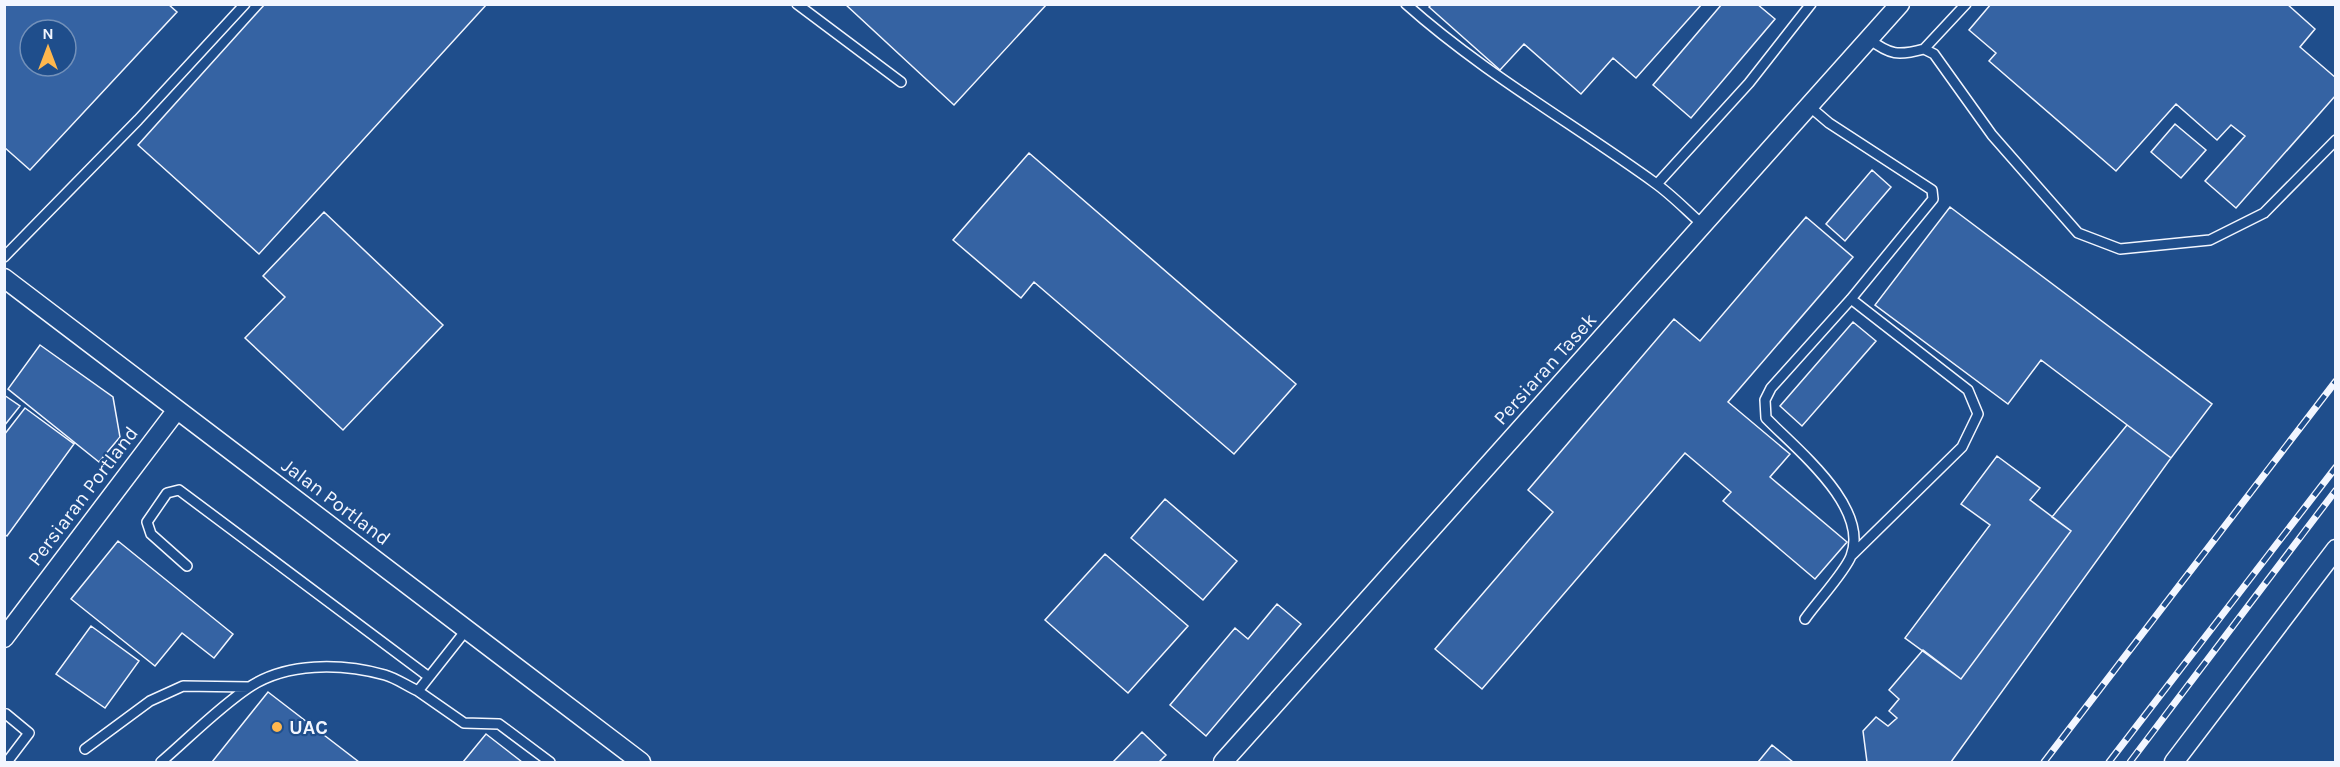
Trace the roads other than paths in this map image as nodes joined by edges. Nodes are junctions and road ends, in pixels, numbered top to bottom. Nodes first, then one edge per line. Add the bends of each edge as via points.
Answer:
1 (245, 4) edge
2 (797, 4) edge
3 (1406, 4) edge
4 (1811, 4) edge
5 (1900, 4) edge
6 (1966, 4) edge
7 (1869, 39) junction
8 (1924, 49) junction
9 (901, 81) dead end
10 (1809, 106) junction
11 (2336, 140) edge
12 (1657, 184) junction
13 (1703, 225) junction
14 (4, 257) edge
15 (4, 278) edge
16 (1851, 299) junction
17 (176, 411) junction
18 (2336, 549) edge
19 (1851, 557) junction
20 (188, 566) dead end
21 (1805, 619) dead end
22 (467, 629) junction
23 (4, 638) edge
24 (429, 677) junction
25 (249, 687) junction
26 (417, 691) junction
27 (4, 716) edge
28 (85, 748) dead end
29 (7, 762) edge
30 (161, 762) edge
31 (550, 762) edge
32 (641, 762) edge
33 (1222, 762) edge
34 (2174, 762) edge

1 - 14 lane
2 - 9 lane
3 - 12 lane via 1538,104
4 - 12 lane via 1749,83
5 - 7 street, Persiaran Tasek
6 - 8 lane
7 - 8 lane via 1887,53 1907,54
7 - 10 street, Persiaran Tasek
8 - 11 lane via 1934,54 1992,135 2078,233 2120,249 2210,240 2264,213
10 - 13 street, Persiaran Tasek
10 - 16 lane via 1932,190 1933,199
12 - 13 lane
13 - 33 street, Persiaran Tasek
15 - 17 street, Jalan Portland
16 - 19 lane via 1771,388 1765,400 1766,418 1837,492 1856,534
16 - 19 lane via 1968,390 1978,414 1962,447
17 - 22 street, Jalan Portland
17 - 23 street, Persiaran Portland
18 - 34 street
19 - 21 lane
20 - 24 lane via 151,534 147,522 167,493 179,490
22 - 24 lane
22 - 32 street, Jalan Portland
24 - 26 lane
25 - 26 lane via 308,667 387,675
25 - 28 lane via 183,686 150,701
25 - 30 lane
26 - 31 lane via 464,723 499,724
27 - 29 lane via 29,733

